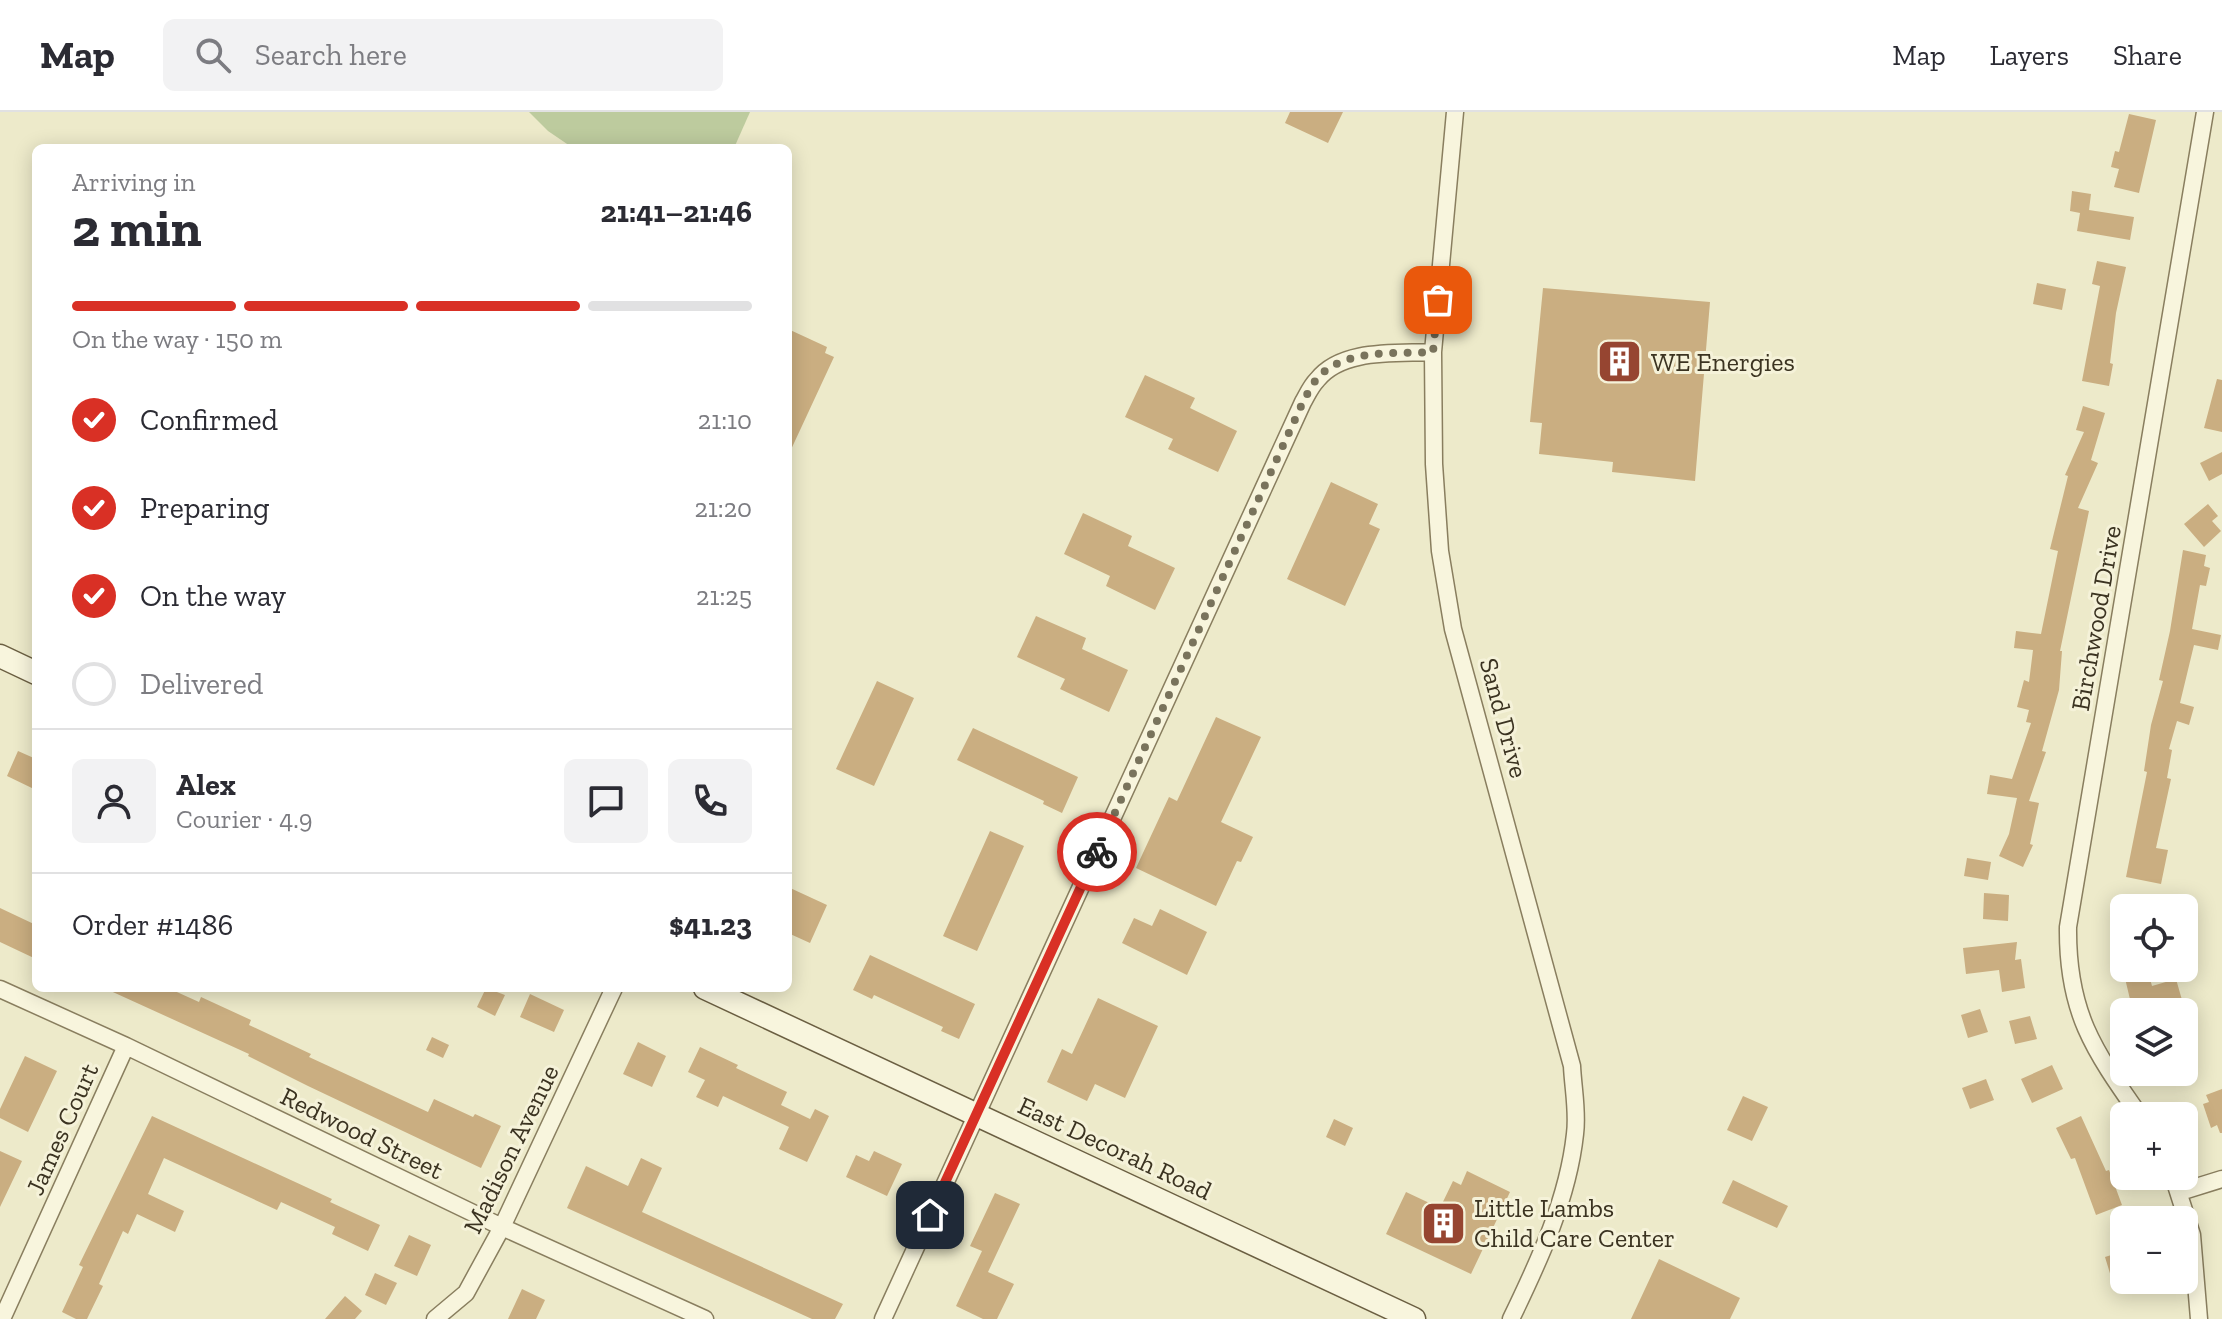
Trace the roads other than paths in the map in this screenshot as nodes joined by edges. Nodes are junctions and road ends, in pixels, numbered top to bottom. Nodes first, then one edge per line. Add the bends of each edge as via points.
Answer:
1 (1455, 112) edge
2 (2205, 112) edge
3 (1433, 352) junction
4 (0, 656) edge
5 (32, 671) edge
6 (0, 989) edge
7 (612, 992) edge
8 (714, 992) edge
9 (126, 1046) junction
10 (2131, 1102) edge
11 (977, 1113) junction
12 (2222, 1179) edge
13 (2198, 1182) edge
14 (2178, 1190) edge
15 (502, 1227) junction
16 (2, 1319) edge
17 (435, 1319) edge
18 (705, 1319) edge
19 (883, 1319) edge
20 (1414, 1319) edge
21 (1511, 1319) edge
22 (2199, 1319) edge

1 - 3 street, Sand Drive
2 - 10 street, Birchwood Drive via 2068,927 2067,961 2089,1040
3 - 11 street via 1366,356 1334,365 1303,402
3 - 21 street, Sand Drive via 1439,538 1453,629 1572,1066 1576,1133 1563,1187 1544,1251
4 - 5 street
6 - 9 street, Redwood Street
7 - 15 street, Madison Avenue
8 - 11 street, East Decorah Road
9 - 15 street, Redwood Street
9 - 16 street, James Court
11 - 19 street
11 - 20 street, East Decorah Road
12 - 13 street
14 - 22 street via 2192,1235
15 - 17 street, Madison Avenue via 466,1293
15 - 18 street, Redwood Street

